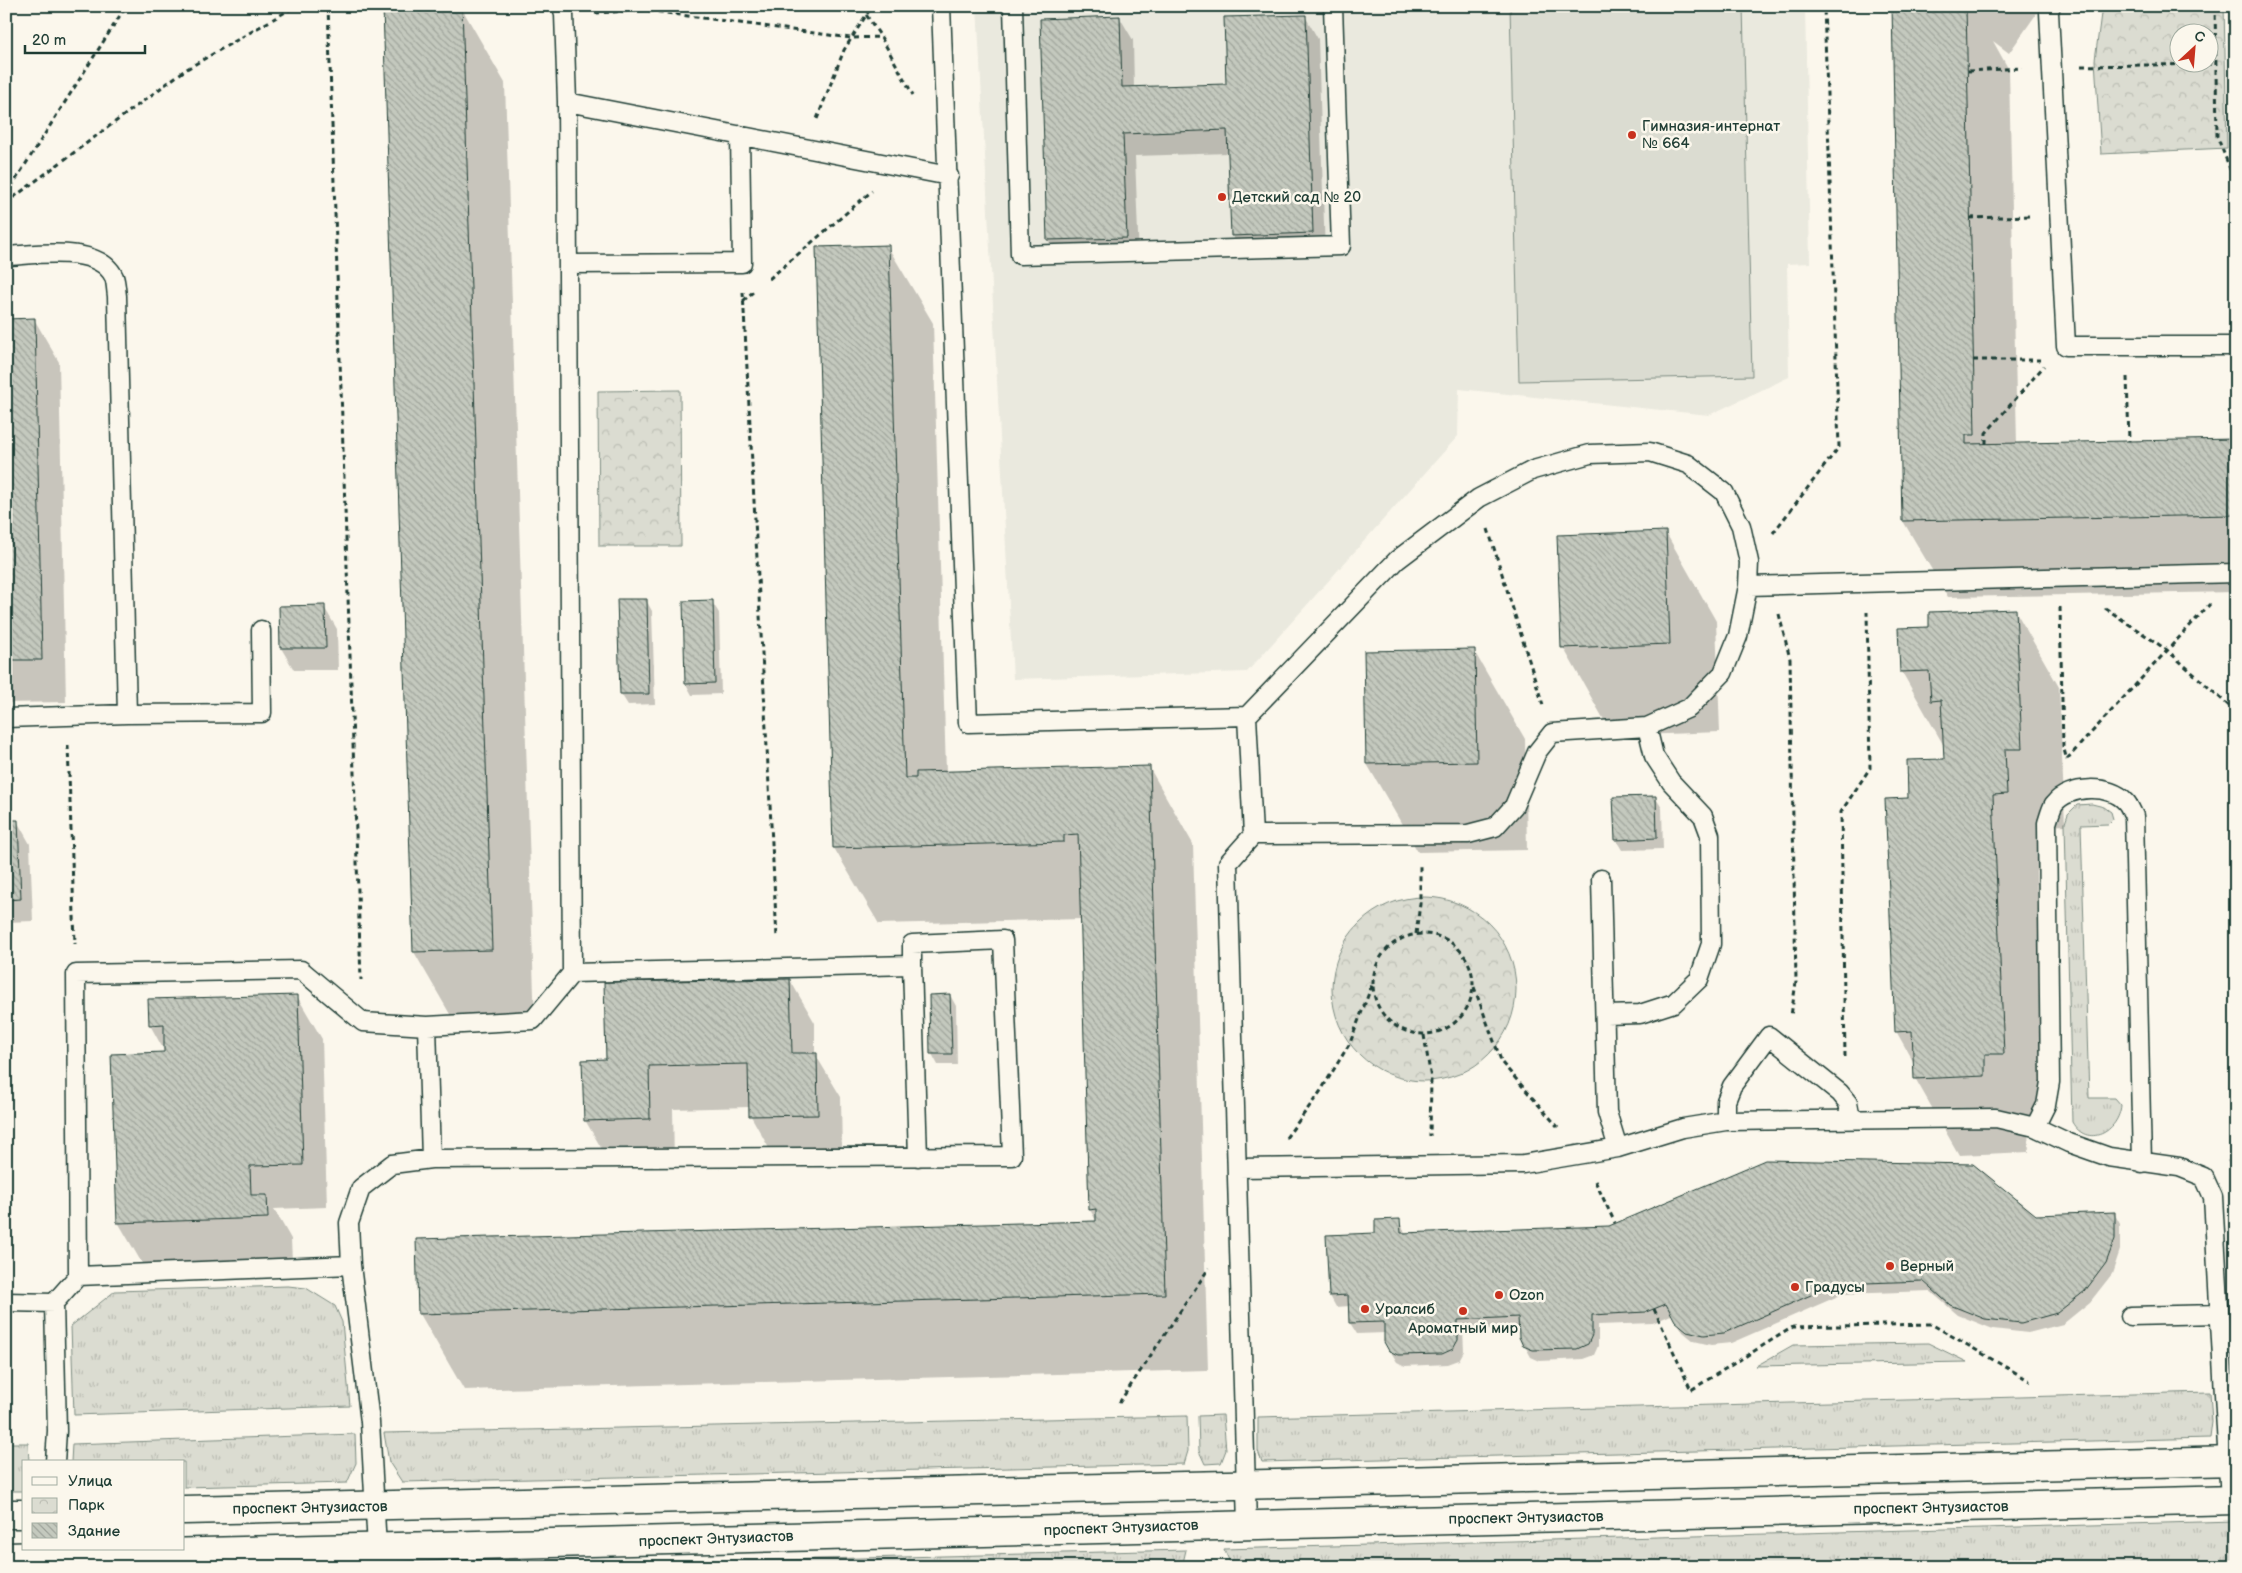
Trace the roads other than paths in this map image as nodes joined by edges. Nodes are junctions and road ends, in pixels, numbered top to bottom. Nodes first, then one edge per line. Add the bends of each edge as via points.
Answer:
1 (941, 6) edge
2 (1013, 6) edge
3 (1333, 6) edge
4 (2051, 6) edge
5 (563, 10) edge
6 (567, 102) junction
7 (740, 135) junction
8 (949, 176) junction
9 (6, 256) edge
10 (568, 264) junction
11 (2236, 346) edge
12 (2232, 573) edge
13 (1748, 586) junction
14 (261, 630) dead end
15 (127, 714) junction
16 (1247, 716) junction
17 (6, 718) edge
18 (1647, 727) junction
19 (1253, 835) junction
20 (1601, 879) dead end
21 (912, 965) junction
22 (572, 973) junction
23 (1606, 1015) junction
24 (427, 1026) junction
25 (1852, 1119) junction
26 (1726, 1120) junction
27 (2035, 1127) junction
28 (1618, 1148) junction
29 (918, 1157) junction
30 (431, 1158) junction
31 (2142, 1163) junction
32 (1238, 1168) junction
33 (352, 1265) junction
34 (78, 1276) junction
35 (6, 1302) edge
36 (54, 1303) junction
37 (2220, 1314) junction
38 (2130, 1316) dead end
39 (55, 1460) edge
40 (2232, 1461) edge
41 (1245, 1485) junction
42 (2233, 1501) edge
43 (376, 1507) junction
44 (185, 1510) edge
45 (6, 1514) edge
46 (22, 1514) edge
47 (1247, 1525) junction
48 (377, 1548) junction
49 (53, 1552) edge
50 (6, 1557) edge

1 - 8 lane
2 - 3 lane via 1020,255 1341,246
4 - 11 lane via 2066,346
5 - 6 lane
6 - 7 lane
6 - 10 lane
7 - 8 lane
7 - 10 lane via 742,263
8 - 16 lane via 968,723
9 - 15 lane via 80,254 100,261 114,277
10 - 22 lane
12 - 13 lane
13 - 16 lane via 1750,562 1741,526 1724,492 1688,464 1650,452 1590,454 1533,470 1478,498 1397,560
13 - 18 lane via 1738,636 1723,673 1689,708
14 - 15 lane via 262,713
15 - 17 lane
16 - 19 lane
18 - 19 lane via 1552,732 1537,752 1514,806 1495,827 1468,834
18 - 23 lane via 1654,756 1671,782 1703,816 1710,835 1711,944 1699,979 1674,1003 1640,1014
19 - 32 lane via 1228,863
20 - 23 lane
21 - 22 lane
21 - 29 lane
21 - 29 lane via 912,944 1003,940 1012,1156
22 - 24 lane via 533,1020
23 - 28 lane via 1607,1112
24 - 30 lane
24 - 34 lane via 362,1022 301,970 76,974
25 - 26 lane
25 - 26 lane via 1848,1103 1840,1093 1769,1036 1732,1086 1726,1101
25 - 27 lane via 1996,1118
26 - 28 lane via 1682,1128
27 - 31 lane via 2110,1157
27 - 31 lane via 2046,1105 2050,1082 2047,823 2055,803 2071,792 2092,788 2110,792 2126,801 2134,816
28 - 32 lane via 1523,1164
29 - 30 lane
30 - 33 lane via 392,1164 361,1188 350,1223
31 - 37 lane via 2179,1167 2204,1177 2213,1197
32 - 41 lane
33 - 34 lane
33 - 43 lane
34 - 36 lane
35 - 36 lane
36 - 39 lane
37 - 38 lane
37 - 40 lane
40 - 41 street, проспект Энтузиастов
40 - 42 lane
41 - 43 street, проспект Энтузиастов
41 - 47 lane
42 - 47 street, проспект Энтузиастов
43 - 44 street, проспект Энтузиастов
43 - 48 lane
45 - 46 street
47 - 48 street, проспект Энтузиастов
48 - 49 street, проспект Энтузиастов
49 - 50 street, проспект Энтузиастов

